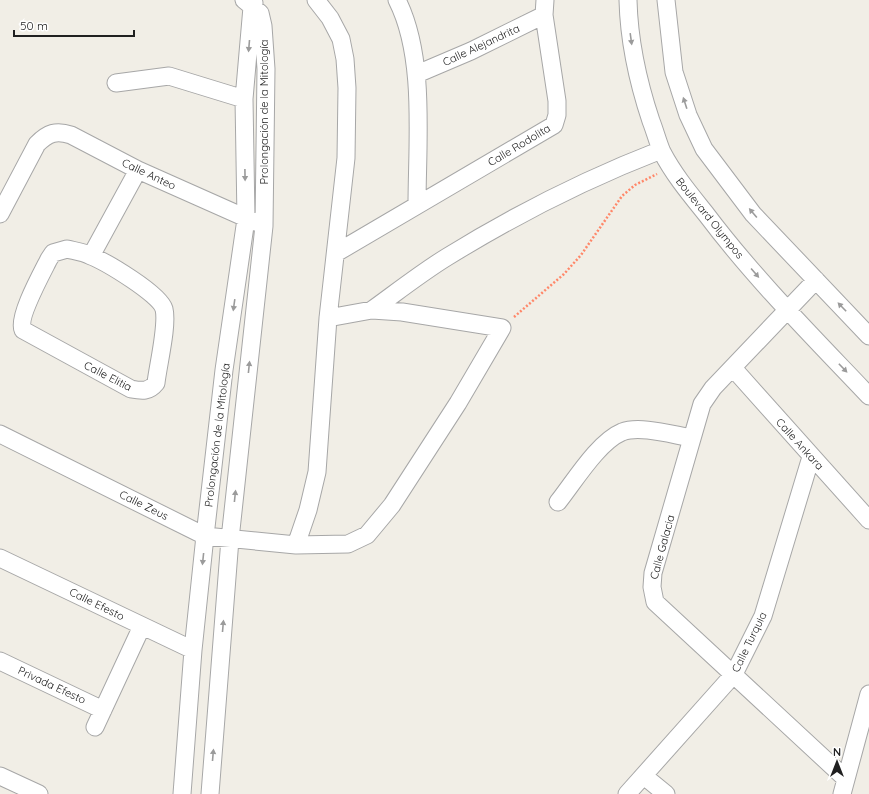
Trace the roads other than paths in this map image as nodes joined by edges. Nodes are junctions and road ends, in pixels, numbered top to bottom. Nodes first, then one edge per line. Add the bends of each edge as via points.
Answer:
1 (316, 0) edge
2 (397, 0) edge
3 (628, 0) edge
4 (666, 0) edge
5 (251, 2) edge
6 (545, 8) edge
7 (417, 74) junction
8 (116, 83) dead end
9 (244, 99) junction
10 (661, 150) junction
11 (138, 170) junction
12 (417, 205) junction
13 (0, 214) edge
14 (246, 219) junction
15 (264, 226) junction
16 (336, 253) junction
17 (91, 256) junction
18 (816, 280) junction
19 (372, 310) junction
20 (788, 310) junction
21 (328, 318) junction
22 (869, 336) edge
23 (733, 368) junction
24 (869, 396) edge
25 (0, 434) edge
26 (692, 438) junction
27 (811, 457) junction
28 (558, 502) dead end
29 (869, 520) edge
30 (205, 536) junction
31 (230, 539) junction
32 (296, 545) junction
33 (0, 558) edge
34 (142, 626) junction
35 (193, 650) junction
36 (0, 661) edge
37 (734, 674) junction
38 (869, 694) edge
39 (103, 710) junction
40 (95, 727) dead end
41 (0, 776) edge
42 (644, 776) junction
43 (844, 787) edge
44 (39, 794) edge
45 (182, 794) edge
46 (210, 794) edge
47 (627, 794) edge
48 (666, 794) edge

1 - 16 street via 330,18 341,39 345,59 346,158
2 - 7 street via 407,23
3 -> 10 street, Boulevard Olympos via 634,62
18 -> 4 street via 754,214 704,149 688,114 674,72
5 -> 9 street, Prolongación de la Mitología
5 - 15 street, Prolongación de la Mitología via 260,13 265,49
6 - 7 street, Calle Alejandrita via 471,51
6 - 12 street, Calle Rodolita via 557,101 554,125
7 - 12 street
8 - 9 street via 169,76
9 -> 14 street, Prolongación de la Mitología
10 - 19 street via 524,212 445,258
10 -> 20 street, Boulevard Olympos via 671,168 722,235
11 - 13 street, Calle Anteo via 71,135 61,132 45,136 37,144
11 - 14 street, Calle Anteo
11 - 17 street
12 - 16 street, Calle Rodolita
14 - 15 street, Calle Anteo
14 -> 30 street, Prolongación de la Mitología via 224,370
31 -> 15 street, Prolongación de la Mitología
16 - 21 street
17 - 17 street, Calle Elitia via 142,286 158,298 164,310 165,321 156,382 152,388 131,389 27,334 21,326 48,259 53,253 67,249
18 - 20 street, Calle Galacia
22 -> 18 street
19 - 21 street
19 - 32 street, Calle Zeus via 402,312 502,328 458,403 378,524 367,535 348,544
20 - 23 street, Calle Galacia
20 -> 24 street, Boulevard Olympos
21 - 32 street via 317,472
23 - 26 street, Calle Galacia via 713,388 702,404
23 - 27 street, Calle Ankara
25 - 30 street, Calle Zeus
26 - 28 street via 642,430 623,432 612,438 598,452
26 - 37 street, Calle Galacia via 653,573 652,587 655,602
27 - 29 street, Calle Ankara
27 - 37 street, Calle Turquia via 763,616
30 - 31 street, Calle Zeus
30 -> 35 street, Prolongación de la Mitología
31 - 32 street, Calle Zeus
46 -> 31 street, Prolongación de la Mitología
33 - 34 street, Calle Efesto
34 - 35 street, Calle Efesto
34 - 39 street
35 - 45 street, Prolongación de la Mitología
36 - 39 street, Privada Efesto
37 - 42 street, Calle Turquia
37 - 43 street, Calle Galacia
38 - 43 street
39 - 40 street
41 - 44 street
42 - 47 street, Calle Turquia
42 - 48 street

